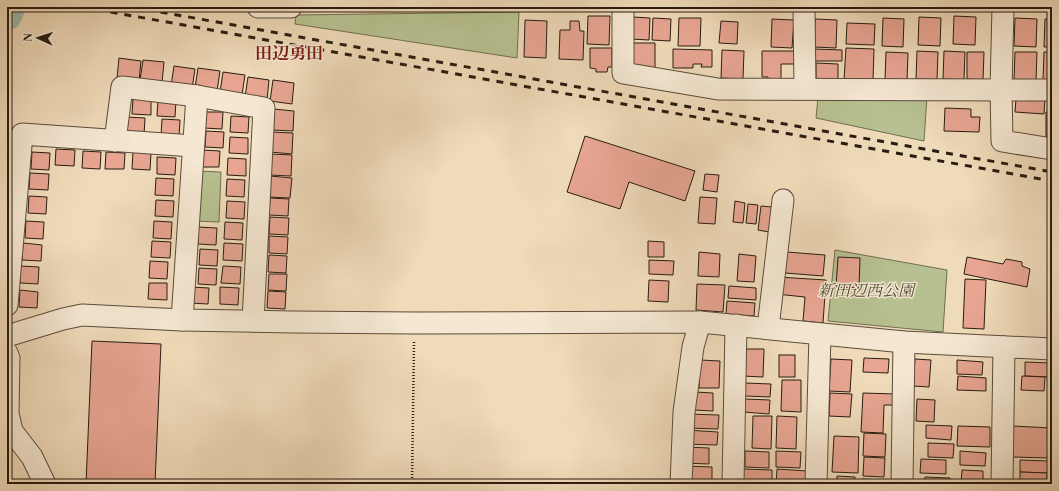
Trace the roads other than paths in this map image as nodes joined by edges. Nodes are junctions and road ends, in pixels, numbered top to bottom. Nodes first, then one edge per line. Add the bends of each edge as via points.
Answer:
1 (258, 7) edge
2 (291, 7) edge
3 (623, 7) edge
4 (804, 7) edge
5 (1003, 7) edge
6 (805, 89) junction
7 (1001, 89) junction
8 (1052, 90) edge
9 (197, 96) junction
10 (115, 141) junction
11 (193, 146) junction
12 (1052, 149) edge
13 (783, 200) dead end
14 (7, 305) edge
15 (182, 320) junction
16 (252, 321) junction
17 (700, 322) junction
18 (736, 325) junction
19 (768, 328) junction
20 (820, 334) junction
21 (7, 336) edge
22 (904, 342) junction
23 (1004, 347) junction
24 (1052, 349) edge
25 (7, 353) edge
26 (45, 484) edge
27 (681, 484) edge
28 (733, 484) edge
29 (816, 484) edge
30 (902, 484) edge
31 (1002, 484) edge

1 - 2 street
3 - 6 street via 623,73 718,89
4 - 6 street
5 - 7 street
6 - 7 street
7 - 8 street
7 - 12 street via 1002,141
9 - 10 street via 122,87
9 - 11 street
9 - 16 street via 264,108
10 - 11 street
10 - 14 street via 22,134
11 - 15 street
13 - 19 street
15 - 16 street
15 - 21 street via 82,315
16 - 17 street
17 - 18 street
17 - 27 street via 693,347 684,412
18 - 19 street
18 - 28 street
19 - 20 street
20 - 22 street
20 - 29 street
22 - 23 street
22 - 30 street
23 - 24 street
23 - 31 street
25 - 26 street via 8,413 12,430 32,457

